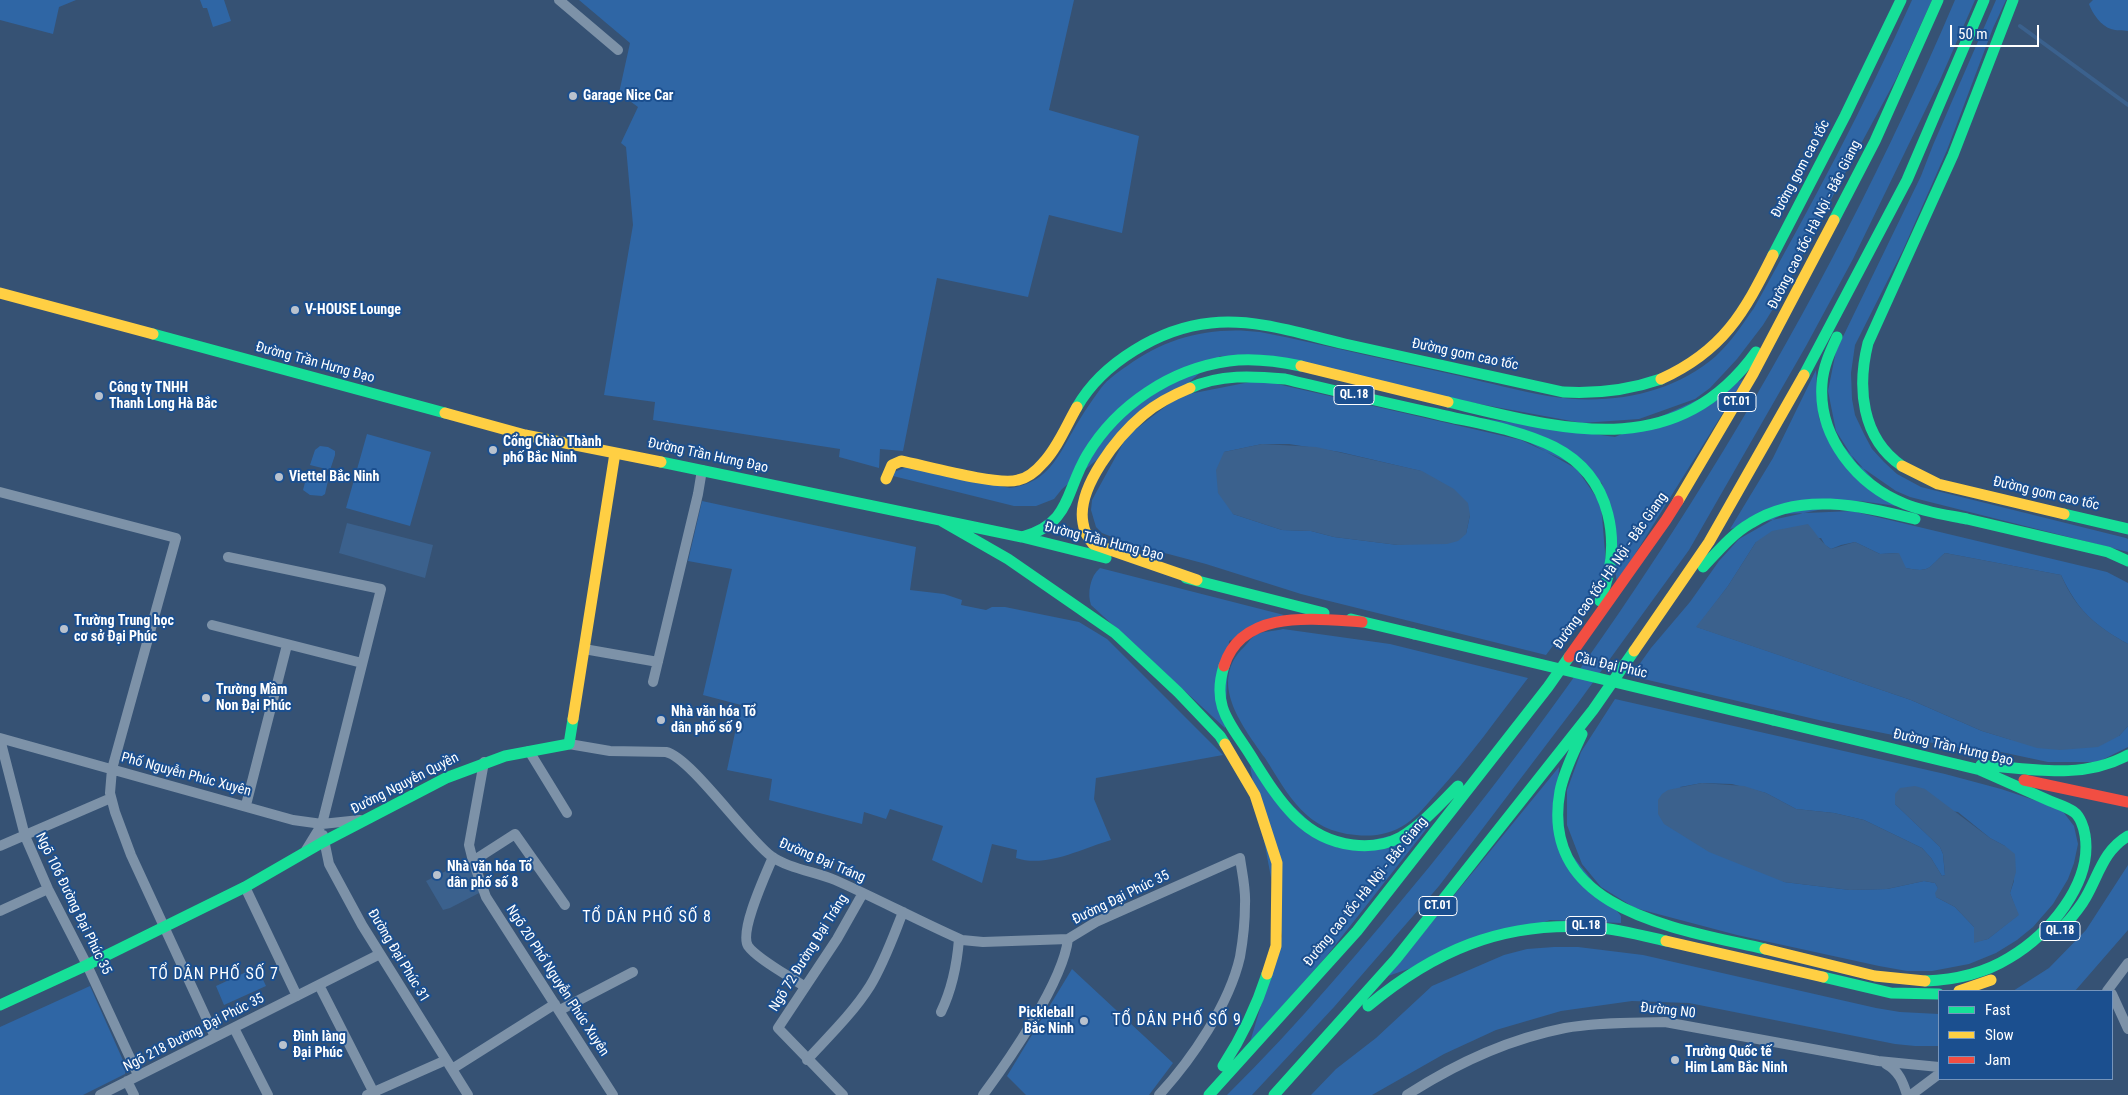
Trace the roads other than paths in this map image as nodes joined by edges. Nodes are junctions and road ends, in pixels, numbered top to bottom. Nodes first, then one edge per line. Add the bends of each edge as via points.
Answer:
1 (559, 0) edge
2 (1901, 0) edge
3 (1938, 0) edge
4 (1984, 0) edge
5 (2013, 0) edge
6 (618, 50) dead end
7 (1894, 98) junction
8 (1907, 180) junction
9 (0, 292) edge
10 (615, 454) junction
11 (702, 470) junction
12 (886, 479) dead end
13 (0, 492) edge
14 (940, 520) junction
15 (2128, 529) edge
16 (1959, 530) dead end
17 (1022, 537) junction
18 (228, 557) dead end
19 (2128, 562) edge
20 (1197, 580) junction
21 (1362, 622) junction
22 (212, 625) dead end
23 (1414, 634) joint
24 (287, 645) junction
25 (584, 649) junction
26 (658, 662) junction
27 (362, 663) junction
28 (1625, 666) junction
29 (653, 682) dead end
30 (1548, 687) junction
31 (1593, 710) junction
32 (1525, 717) junction
33 (1773, 720) joint
34 (0, 739) edge
35 (569, 744) junction
36 (529, 751) junction
37 (2128, 755) edge
38 (484, 762) junction
39 (1949, 763) junction
40 (112, 769) junction
41 (1980, 770) junction
42 (111, 798) junction
43 (2128, 802) edge
44 (246, 805) junction
45 (567, 813) dead end
46 (366, 819) junction
47 (322, 824) junction
48 (25, 836) junction
49 (2128, 836) edge
50 (324, 842) junction
51 (2128, 843) edge
52 (0, 846) edge
53 (2113, 848) junction
54 (303, 855) junction
55 (773, 857) junction
56 (473, 861) junction
57 (245, 887) junction
58 (48, 889) junction
59 (863, 894) junction
60 (565, 905) dead end
61 (0, 911) edge
62 (903, 912) junction
63 (165, 926) junction
64 (2054, 937) dead end
65 (959, 939) junction
66 (1068, 939) junction
67 (380, 954) junction
68 (2128, 963) edge
69 (87, 966) junction
70 (634, 972) dead end
71 (2000, 976) dead end
72 (319, 985) junction
73 (805, 987) junction
74 (1962, 990) edge
75 (2111, 990) edge
76 (1938, 994) edge
77 (297, 996) junction
78 (2113, 997) edge
79 (0, 1005) edge
80 (558, 1007) junction
81 (941, 1012) dead end
82 (234, 1028) junction
83 (2128, 1029) edge
84 (215, 1037) junction
85 (446, 1060) junction
86 (807, 1060) junction
87 (1878, 1061) junction
88 (1938, 1067) edge
89 (452, 1069) junction
90 (138, 1075) junction
91 (1938, 1075) edge
92 (127, 1082) junction
93 (372, 1094) edge
94 (100, 1095) edge
95 (134, 1095) edge
96 (268, 1095) edge
97 (468, 1095) edge
98 (614, 1095) edge
99 (843, 1095) edge
100 (983, 1095) edge
101 (1159, 1095) edge
102 (1197, 1095) edge
103 (1209, 1095) edge
104 (1274, 1095) edge
105 (1285, 1095) edge
106 (1406, 1095) edge
107 (1907, 1095) edge
108 (1911, 1095) edge

1 - 6 street
2 - 12 main road, Đường gom cao tốc via 1845,118 1743,312 1710,350 1670,375 1642,386 1609,393 1563,392 1270,327 1209,323 1144,345 1111,368 1080,401 1048,457 1028,477 1001,482 901,461 892,465
3 - 7 main road, Đường cao tốc Hà Nội - Bắc Giang / CT.01
4 - 8 main road, CT.01
5 - 15 main road, Đường gom cao tốc via 1953,155 1868,343 1861,367 1861,396 1869,423 1886,452 1894,461 1916,474 1938,484
7 - 17 main road via 1867,142 1756,353 1731,380 1692,409 1632,429 1572,429 1298,365 1227,361 1179,375 1137,400 1095,442 1079,468 1060,515 1041,531
7 - 30 main road, Đường cao tốc Hà Nội - Bắc Giang / CT.01 via 1800,288 1714,441 1666,520
8 - 19 main road via 1828,360 1822,402 1837,448 1871,487 1899,502 2108,552
8 - 28 main road, CT.01 via 1825,338 1725,515
9 - 10 main road, Đường Trần Hưng Đạo via 525,435
10 - 11 main road, Đường Trần Hưng Đạo
10 - 25 main road
11 - 14 main road, Đường Trần Hưng Đạo
11 - 26 street
13 - 40 street via 176,538
14 - 17 main road, Đường Trần Hưng Đạo
14 - 102 main road via 1008,559 1115,633 1220,736 1255,795 1277,863 1276,946 1257,1005 1238,1043
16 - 28 main road via 1884,511 1830,502 1775,511 1743,528 1715,553 1673,612
17 - 20 main road, Đường Trần Hưng Đạo
18 - 27 street via 381,589
20 - 21 main road, Đường Trần Hưng Đạo / QL.18
20 - 30 main road, QL.18 via 1098,547 1086,536 1081,520 1084,501 1094,476 1117,440 1150,410 1188,388 1229,378 1271,377 1527,436 1558,450 1581,467 1602,499 1612,530 1612,558 1606,588
21 - 23 main road, Đường Trần Hưng Đạo / QL.18
21 - 32 main road via 1305,619 1260,626 1233,648 1220,677 1218,694 1231,728 1284,804 1309,830 1335,841 1356,845 1377,845 1403,836 1436,808
22 - 24 street
23 - 33 main road, Cầu Đại Phúc / QL.18, bridge
24 - 27 street
24 - 44 street
25 - 26 street
25 - 35 main road
26 - 29 street
27 - 47 street
28 - 31 main road, CT.01
30 - 32 main road, Đường cao tốc Hà Nội - Bắc Giang / CT.01
31 - 41 main road via 1564,779 1558,818 1564,847 1575,870 1591,890 1622,910 1653,922 1888,978 1950,980 1996,965 2029,945 2050,924 2077,883 2088,844 2082,821 2075,812
31 - 104 main road, CT.01 via 1396,959
32 - 103 main road, Đường cao tốc Hà Nội - Bắc Giang / CT.01 via 1357,931
33 - 39 main road, Đường Trần Hưng Đạo / QL.18
34 - 40 street, Phố Nguyễn Phúc Xuyên
34 - 48 street, Ngõ 106 Đường Đại Phúc 35
35 - 36 main road, Đường Nguyễn Quyền
35 - 55 street, Đường Đại Tráng via 610,751 672,753
36 - 38 main road, Đường Nguyễn Quyền
36 - 45 street
37 - 39 main road via 2106,767 2082,771
38 - 46 main road, Đường Nguyễn Quyền
38 - 56 street, Ngõ 20 Phố Nguyễn Phúc Xuyên via 469,845
39 - 41 main road, Đường Trần Hưng Đạo / QL.18
40 - 42 street
40 - 44 street, Phố Nguyễn Phúc Xuyên
41 - 43 main road, Đường Trần Hưng Đạo / QL.18
42 - 48 street
42 - 63 street via 131,855
44 - 47 street, Phố Nguyễn Phúc Xuyên via 293,820
46 - 47 street, Phố Nguyễn Phúc Xuyên
46 - 50 main road, Đường Nguyễn Quyền
47 - 50 street, Đường Đại Phúc 31
47 - 54 street
48 - 52 street
48 - 58 street, Ngõ 106 Đường Đại Phúc 35
49 - 53 main road, QL.18
50 - 54 main road, Đường Nguyễn Quyền
50 - 67 street, Đường Đại Phúc 31 via 329,864
51 - 53 main road
53 - 64 main road, QL.18 via 2102,862 2081,905
54 - 57 main road, Đường Nguyễn Quyền
55 - 59 street, Đường Đại Tráng
55 - 73 street via 749,919 747,945
56 - 60 street via 515,834
56 - 80 street, Ngõ 20 Phố Nguyễn Phúc Xuyên via 486,897
57 - 63 main road, Đường Nguyễn Quyền
57 - 77 street
58 - 61 street
58 - 69 street, Ngõ 106 Đường Đại Phúc 35
59 - 62 street, Đường Đại Tráng
59 - 73 street, Ngõ 72 Đường Đại Tráng
62 - 65 street, Đường Đại Tráng
62 - 86 street via 889,950 869,987
63 - 69 main road, Đường Nguyễn Quyền
63 - 84 street
65 - 66 street, Đường Đại Tráng via 976,942
65 - 81 street via 950,994
66 - 100 street, Đường Đại Phúc 35 via 1045,999
66 - 101 street, Đường Đại Phúc 35 via 1096,922 1240,858 1246,902 1240,956 1233,980 1210,1024
67 - 72 street, Ngõ 218 Đường Đại Phúc 35
67 - 85 street, Đường Đại Phúc 31
68 - 75 street
69 - 79 main road, Đường Nguyễn Quyền
69 - 90 street, Ngõ 106 Đường Đại Phúc 35
70 - 80 street
71 - 74 main road
72 - 77 street, Ngõ 218 Đường Đại Phúc 35
72 - 93 street
73 - 86 street, Ngõ 72 Đường Đại Tráng via 778,1028
76 - 105 main road, QL.18 via 1906,995 1883,991 1608,928 1524,928 1460,948 1416,968 1395,982
77 - 82 street, Ngõ 218 Đường Đại Phúc 35
78 - 83 street
80 - 89 street
80 - 98 street, Ngõ 20 Phố Nguyễn Phúc Xuyên
82 - 84 street, Ngõ 218 Đường Đại Phúc 35
82 - 96 street
84 - 90 street, Ngõ 218 Đường Đại Phúc 35
85 - 89 street, Đường Đại Phúc 31
85 - 93 street
86 - 99 street
87 - 88 street, Đường N0
87 - 106 street, Đường N0 via 1665,1022 1634,1021 1566,1028 1522,1039 1444,1072
87 - 107 street via 1897,1073
89 - 97 street, Đường Đại Phúc 31
90 - 92 street, Ngõ 218 Đường Đại Phúc 35
91 - 108 street
92 - 94 street, Ngõ 218 Đường Đại Phúc 35
92 - 95 street

